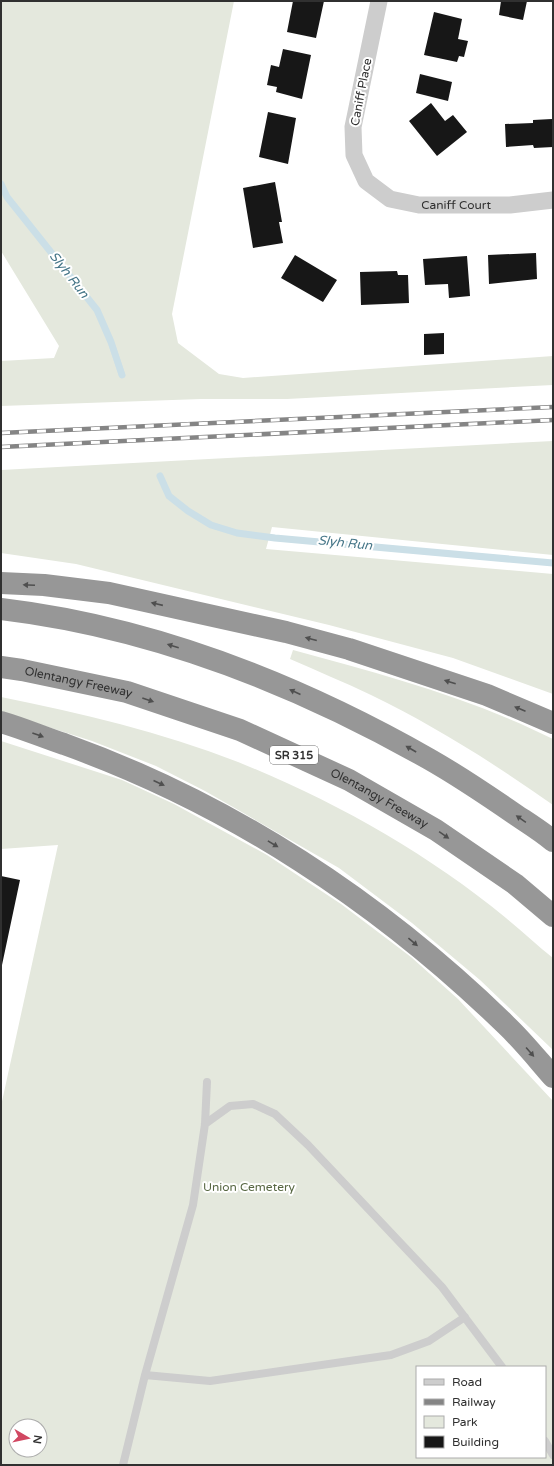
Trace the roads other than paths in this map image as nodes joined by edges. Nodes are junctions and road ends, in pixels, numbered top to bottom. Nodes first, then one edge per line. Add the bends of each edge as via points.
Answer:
1 (379, 1) edge
2 (366, 181) joint
3 (553, 200) edge
4 (1, 583) edge
5 (1, 609) edge
6 (1, 667) edge
7 (1, 722) edge
8 (553, 723) edge
9 (553, 841) edge
10 (553, 916) edge
11 (553, 1077) edge
12 (207, 1082) dead end
13 (205, 1124) junction
14 (464, 1317) junction
15 (501, 1366) edge
16 (145, 1375) junction
17 (546, 1443) edge
18 (553, 1455) edge
19 (123, 1465) edge

1 - 2 street, Caniff Place via 353,127 354,155
2 - 3 street, Caniff Court via 390,199 420,205 510,205
8 -> 4 highway via 487,695 349,649 286,632 109,593
9 -> 5 highway via 467,781 375,728 261,677 142,637 32,613
6 -> 10 highway, Olentangy Freeway / SR 315 via 127,692 240,730 349,780 436,830 515,884
7 -> 11 highway via 104,759 197,800 334,882 383,917 441,965 508,1026
12 - 13 lane
13 - 14 lane via 230,1106 253,1104 275,1114 308,1145 437,1281
13 - 16 lane via 193,1205
14 - 15 lane
14 - 16 lane via 429,1342 391,1354 210,1381
16 - 19 lane
17 - 18 lane

